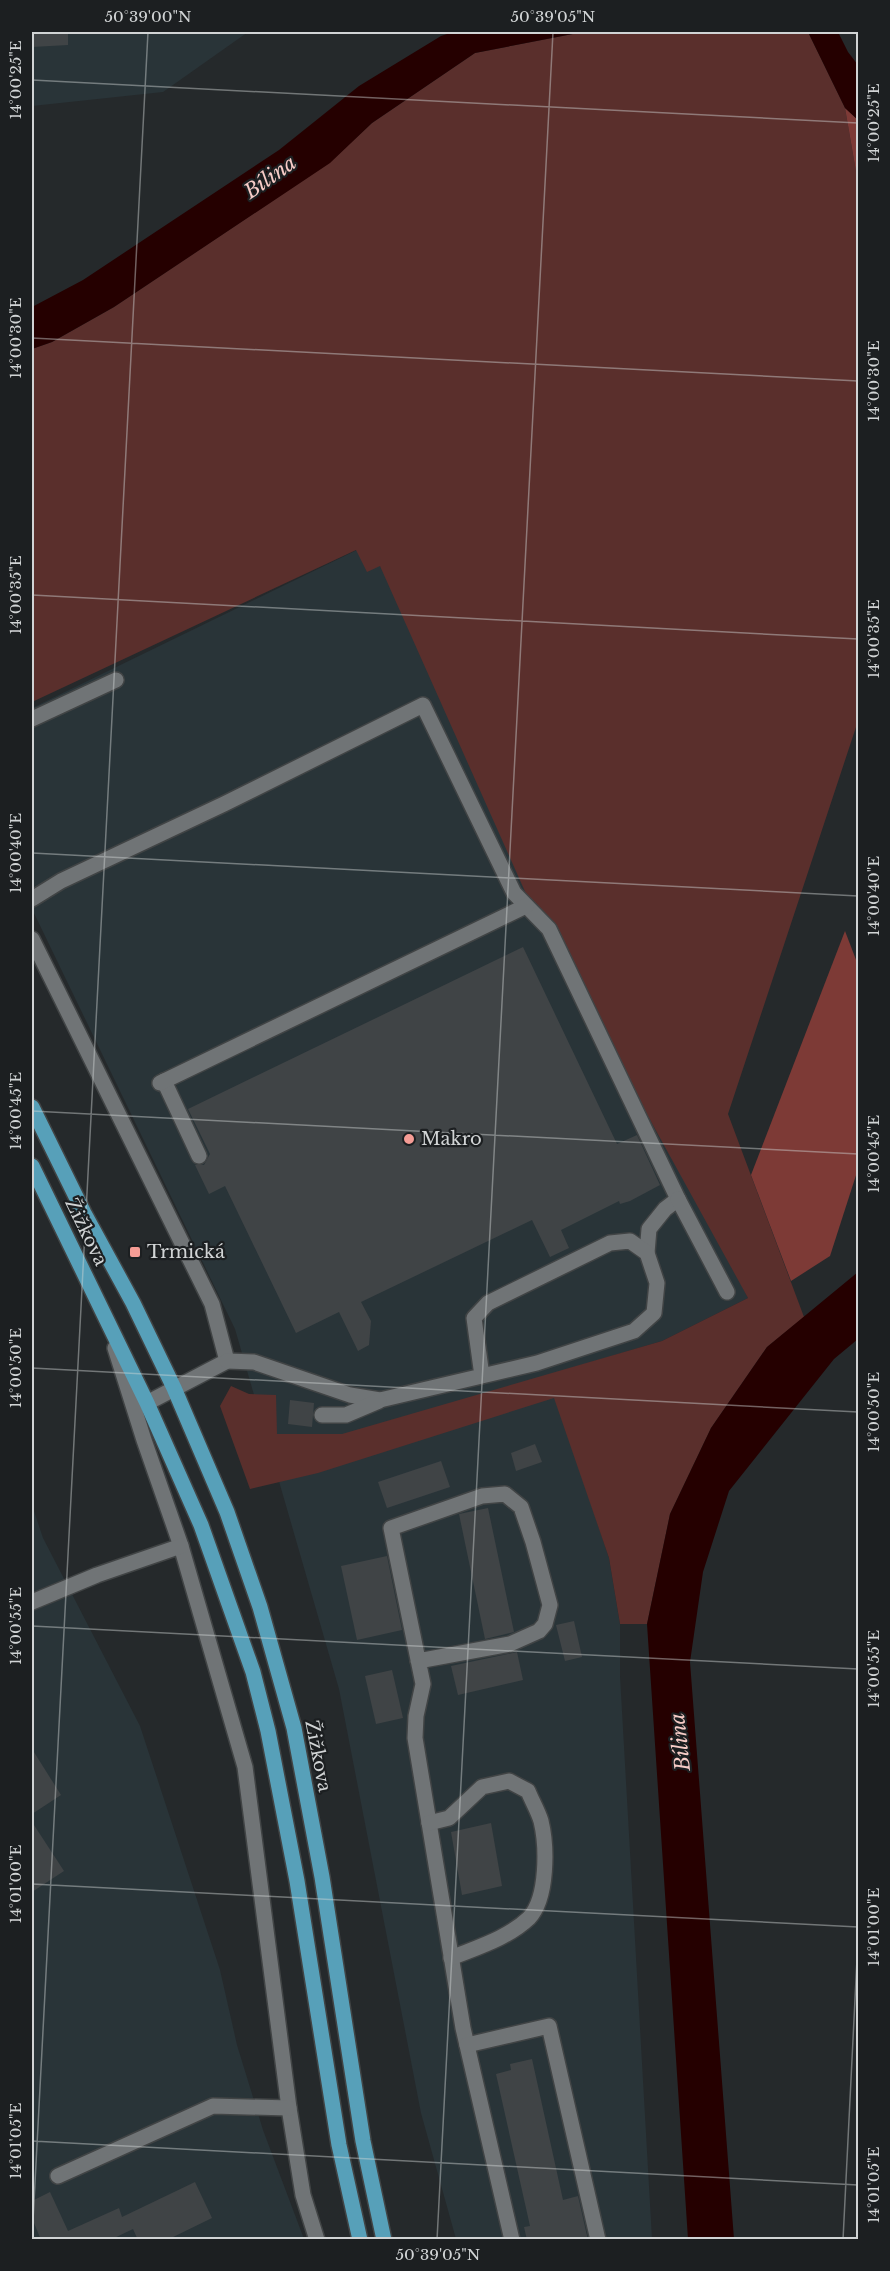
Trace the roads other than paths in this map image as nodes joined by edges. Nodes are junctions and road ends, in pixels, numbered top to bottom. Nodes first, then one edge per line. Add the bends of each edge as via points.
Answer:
1 (116, 680) dead end
2 (32, 719) edge
3 (32, 899) edge
4 (526, 906) junction
5 (32, 939) edge
6 (32, 1107) edge
7 (199, 1156) dead end
8 (32, 1166) edge
9 (678, 1199) junction
10 (647, 1253) junction
11 (727, 1293) dead end
12 (105, 1316) junction
13 (227, 1360) junction
14 (482, 1376) junction
15 (174, 1388) junction
16 (380, 1400) junction
17 (147, 1403) junction
18 (322, 1415) dead end
19 (182, 1546) junction
20 (33, 1597) edge
21 (418, 1661) junction
22 (429, 1823) junction
23 (451, 1958) junction
24 (467, 2045) junction
25 (289, 2108) junction
26 (58, 2176) dead end
27 (317, 2240) edge
28 (360, 2240) edge
29 (384, 2240) edge
30 (512, 2240) edge
31 (598, 2240) edge

1 - 2 lane
3 - 4 lane via 61,881 423,705 514,893
4 - 7 lane via 162,1082
4 - 9 lane via 549,929
5 - 13 lane via 212,1304
6 - 15 main road, Žižkova
8 - 12 main road, Žižkova
9 - 10 lane via 649,1229
9 - 11 lane
10 - 14 lane via 657,1283 654,1313 634,1331 537,1363
10 - 14 lane via 630,1241 610,1243 488,1303 474,1318
12 - 17 main road, Žižkova
12 - 19 lane, Žižkova
13 - 15 lane
13 - 16 lane via 254,1362 350,1395
14 - 16 lane
15 - 17 lane
15 - 29 main road, Žižkova via 231,1523 291,1717 322,1877 363,2141
16 - 18 lane via 346,1415
17 - 28 main road, Žižkova via 201,1525 253,1672 297,1881 339,2145
19 - 20 lane
19 - 25 lane, Žižkova via 245,1767
21 - 21 lane via 391,1528 482,1496 505,1494 520,1507 533,1542 549,1605 545,1624 539,1631 510,1644
21 - 22 lane via 423,1684 415,1738
22 - 23 lane
22 - 23 lane via 448,1818 482,1787 509,1781 528,1791 541,1820 543,1890 530,1917 503,1937
23 - 24 lane
24 - 30 lane
24 - 31 lane via 549,2026
25 - 26 lane via 213,2106
25 - 27 lane, Žižkova via 303,2195

